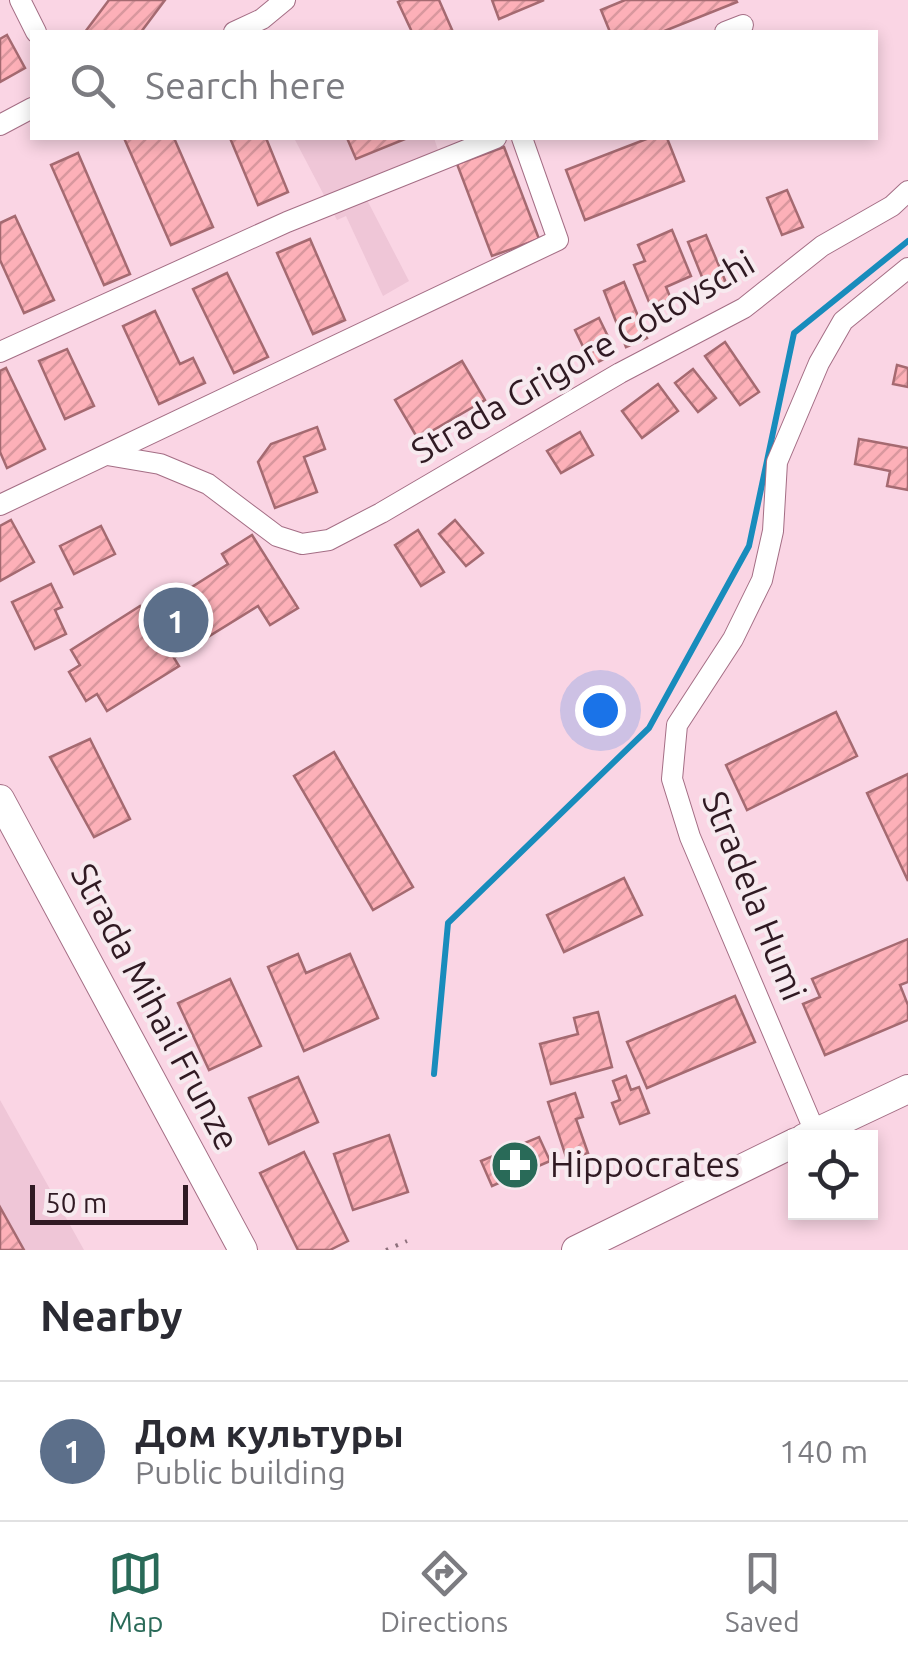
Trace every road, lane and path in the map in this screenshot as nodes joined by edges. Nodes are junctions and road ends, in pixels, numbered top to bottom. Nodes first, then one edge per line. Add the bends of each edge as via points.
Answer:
1 (20, 0) edge
2 (284, 0) edge
3 (35, 30) edge
4 (238, 30) edge
5 (30, 109) edge
6 (0, 125) edge
7 (491, 140) edge
8 (523, 140) edge
9 (908, 192) edge
10 (908, 268) edge
11 (0, 352) edge
12 (107, 455) junction
13 (0, 505) edge
14 (0, 799) edge
15 (908, 1089) edge
16 (802, 1130) edge
17 (820, 1130) edge
18 (788, 1145) edge
19 (406, 1241) dead end
20 (244, 1250) edge
21 (386, 1250) edge
22 (576, 1250) edge

1 - 3 street
2 - 4 street
5 - 6 street
7 - 11 street via 287,222
8 - 12 street via 558,240
9 - 12 street, Strada Grigore Cotovschi via 822,246 744,308 329,540 302,544 277,536 208,484 160,464
10 - 16 street, Stradela Humi via 843,321 819,363 777,462 774,531 762,580 677,726 672,779
12 - 13 street
14 - 20 main road, Strada Mihail Frunze
15 - 17 main road
18 - 22 main road
19 - 21 path

